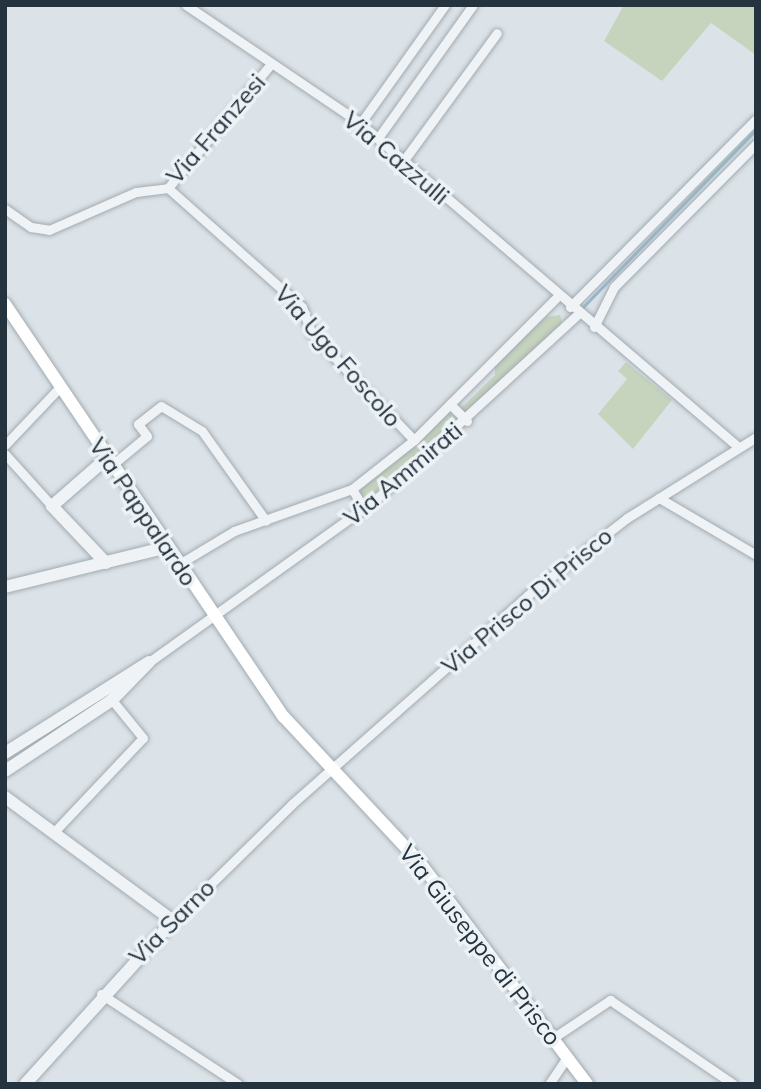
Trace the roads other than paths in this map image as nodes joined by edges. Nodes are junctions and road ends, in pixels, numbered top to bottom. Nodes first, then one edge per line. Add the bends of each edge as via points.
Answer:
1 (186, 5) edge
2 (445, 5) edge
3 (472, 5) edge
4 (497, 33) dead end
5 (271, 64) junction
6 (756, 119) edge
7 (360, 124) junction
8 (378, 138) junction
9 (756, 144) edge
10 (404, 160) junction
11 (168, 188) junction
12 (5, 209) edge
13 (557, 297) junction
14 (5, 304) edge
15 (574, 311) junction
16 (594, 327) junction
17 (60, 387) junction
18 (450, 404) junction
19 (467, 421) junction
20 (756, 437) edge
21 (414, 440) junction
22 (5, 445) edge
23 (736, 445) junction
24 (5, 454) edge
25 (109, 462) junction
26 (352, 489) junction
27 (659, 498) junction
28 (52, 506) junction
29 (364, 509) junction
30 (266, 521) junction
31 (168, 547) junction
32 (756, 555) edge
33 (106, 563) junction
34 (178, 564) junction
35 (5, 587) edge
36 (215, 619) junction
37 (149, 662) junction
38 (112, 700) junction
39 (284, 717) joint
40 (5, 753) edge
41 (5, 771) edge
42 (330, 771) junction
43 (5, 797) edge
44 (54, 832) junction
45 (173, 921) junction
46 (101, 995) junction
47 (553, 1038) junction
48 (567, 1057) junction
49 (25, 1084) edge
50 (237, 1084) edge
51 (549, 1084) edge
52 (587, 1084) edge
53 (733, 1084) edge

1 - 5 street, Via Cazzulli
2 - 7 street
3 - 8 street
4 - 10 street
5 - 7 street, Via Cazzulli
5 - 11 street, Via Franzesi
6 - 15 street, Via Ammirati
7 - 8 street, Via Cazzulli
8 - 10 street, Via Cazzulli
9 - 16 street via 614,287
10 - 13 street, Via Cazzulli
11 - 12 street, Via Franzesi via 136,192 49,230
11 - 21 street, Via Ugo Foscolo via 302,307 312,334
13 - 15 street, Via Cazzulli
13 - 18 street, Via Ammirati
14 - 17 main road, Via Pappalardo
15 - 16 street, Via Cazzulli
15 - 19 street, Via Ammirati
16 - 23 street, Via Cazzulli
17 - 22 street
17 - 25 main road, Via Pappalardo
18 - 19 street
18 - 21 street, Via Ammirati
19 - 29 street, Via Ammirati
20 - 23 street, Via Prisco Di Prisco
21 - 26 street, Via Ammirati
23 - 27 street, Via Prisco Di Prisco
24 - 28 street
25 - 28 street
25 - 30 street via 147,436 138,425 161,406 202,431
25 - 31 main road, Via Pappalardo
26 - 29 street
26 - 30 street, Via Ammirati
27 - 32 street
27 - 42 street, Via Prisco Di Prisco via 528,595
28 - 33 street
29 - 36 street, Via Ammirati
30 - 34 street, Via Ammirati via 234,531
31 - 33 street
31 - 34 main road, Via Pappalardo
33 - 35 street
34 - 36 main road, Via Pappalardo
36 - 37 street, Via Ammirati
36 - 39 main road, Via Pappalardo
37 - 38 street
37 - 40 street
38 - 41 street
38 - 44 street via 143,738
39 - 42 main road, Via Giuseppe di Prisco
42 - 45 street, Via Sarno
42 - 47 main road, Via Giuseppe di Prisco via 420,863
43 - 44 street
44 - 45 street
45 - 46 street, Via Sarno
46 - 49 street, Via Sarno
46 - 50 street
47 - 48 main road, Via Giuseppe di Prisco
47 - 53 street via 610,1000
48 - 51 street
48 - 52 main road, Via Giuseppe di Prisco

